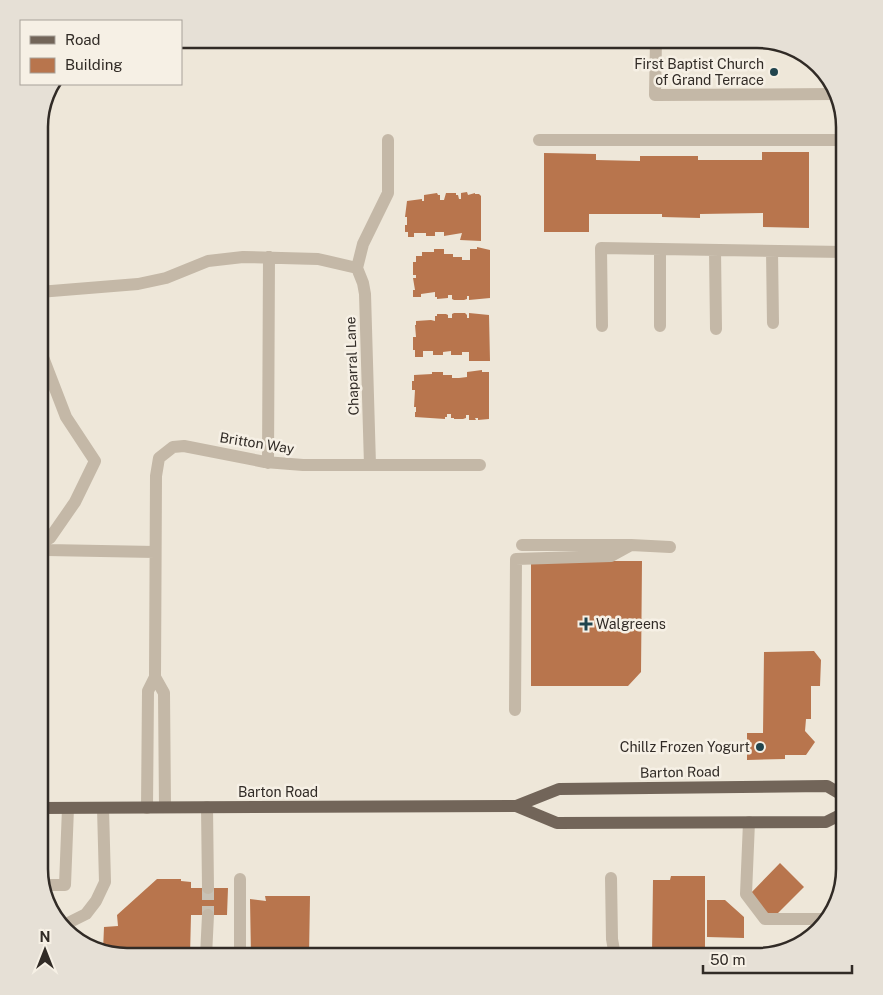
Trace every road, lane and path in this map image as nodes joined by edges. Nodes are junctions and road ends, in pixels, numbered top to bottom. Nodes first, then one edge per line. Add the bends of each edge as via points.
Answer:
1 (656, 48) edge
2 (828, 94) edge
3 (388, 140) dead end
4 (539, 140) dead end
5 (836, 140) edge
6 (660, 249) junction
7 (715, 250) junction
8 (772, 250) junction
9 (836, 252) edge
10 (269, 258) junction
11 (357, 268) junction
12 (48, 291) edge
13 (773, 323) dead end
14 (602, 326) dead end
15 (660, 326) dead end
16 (716, 329) dead end
17 (48, 371) edge
18 (268, 463) junction
19 (370, 465) junction
20 (480, 465) dead end
21 (48, 539) edge
22 (522, 545) dead end
23 (631, 545) junction
24 (670, 547) dead end
25 (48, 550) edge
26 (155, 552) junction
27 (155, 677) junction
28 (515, 710) dead end
29 (836, 791) edge
30 (516, 806) junction
31 (48, 808) edge
32 (68, 808) junction
33 (103, 808) junction
34 (146, 808) junction
35 (165, 808) junction
36 (207, 808) junction
37 (836, 817) edge
38 (749, 822) junction
39 (611, 878) dead end
40 (240, 879) dead end
41 (50, 885) edge
42 (208, 888) tunnel mouth
43 (208, 915) tunnel mouth
44 (818, 918) edge
45 (69, 922) edge
46 (206, 948) edge
47 (240, 948) edge
48 (613, 948) edge

1 - 2 street via 655,95
3 - 11 street via 388,193 363,244
4 - 5 street
6 - 7 street
6 - 14 street via 601,248
6 - 15 street
7 - 8 street
7 - 16 street
8 - 9 street
8 - 13 street
10 - 11 street via 318,260
10 - 12 street via 208,261 166,278 138,284
10 - 18 street
11 - 19 street, Chaparral Lane via 365,294
17 - 21 street via 66,418 94,461 70,509
18 - 19 street, Britton Way
18 - 26 street, Britton Way via 184,446 173,447 166,452 160,458 156,476
19 - 20 street, Britton Way
22 - 23 street
23 - 24 street
23 - 28 street via 611,556 516,559
25 - 26 street
26 - 27 street, Britton Way
27 - 34 street via 148,691
27 - 35 street via 164,693
29 - 30 main road, Barton Road via 827,786 559,789
30 - 36 main road, Barton Road
30 - 38 main road, Barton Road via 556,823
31 - 32 main road, Barton Road
32 - 33 main road, Barton Road
32 - 41 street via 65,885
33 - 34 main road, Barton Road
33 - 45 street via 105,882 86,914
34 - 35 main road, Barton Road
35 - 36 main road, Barton Road
36 - 42 street
37 - 38 main road, Barton Road via 826,822
38 - 44 street via 746,894 765,919
39 - 48 street
40 - 47 street
43 - 46 street

